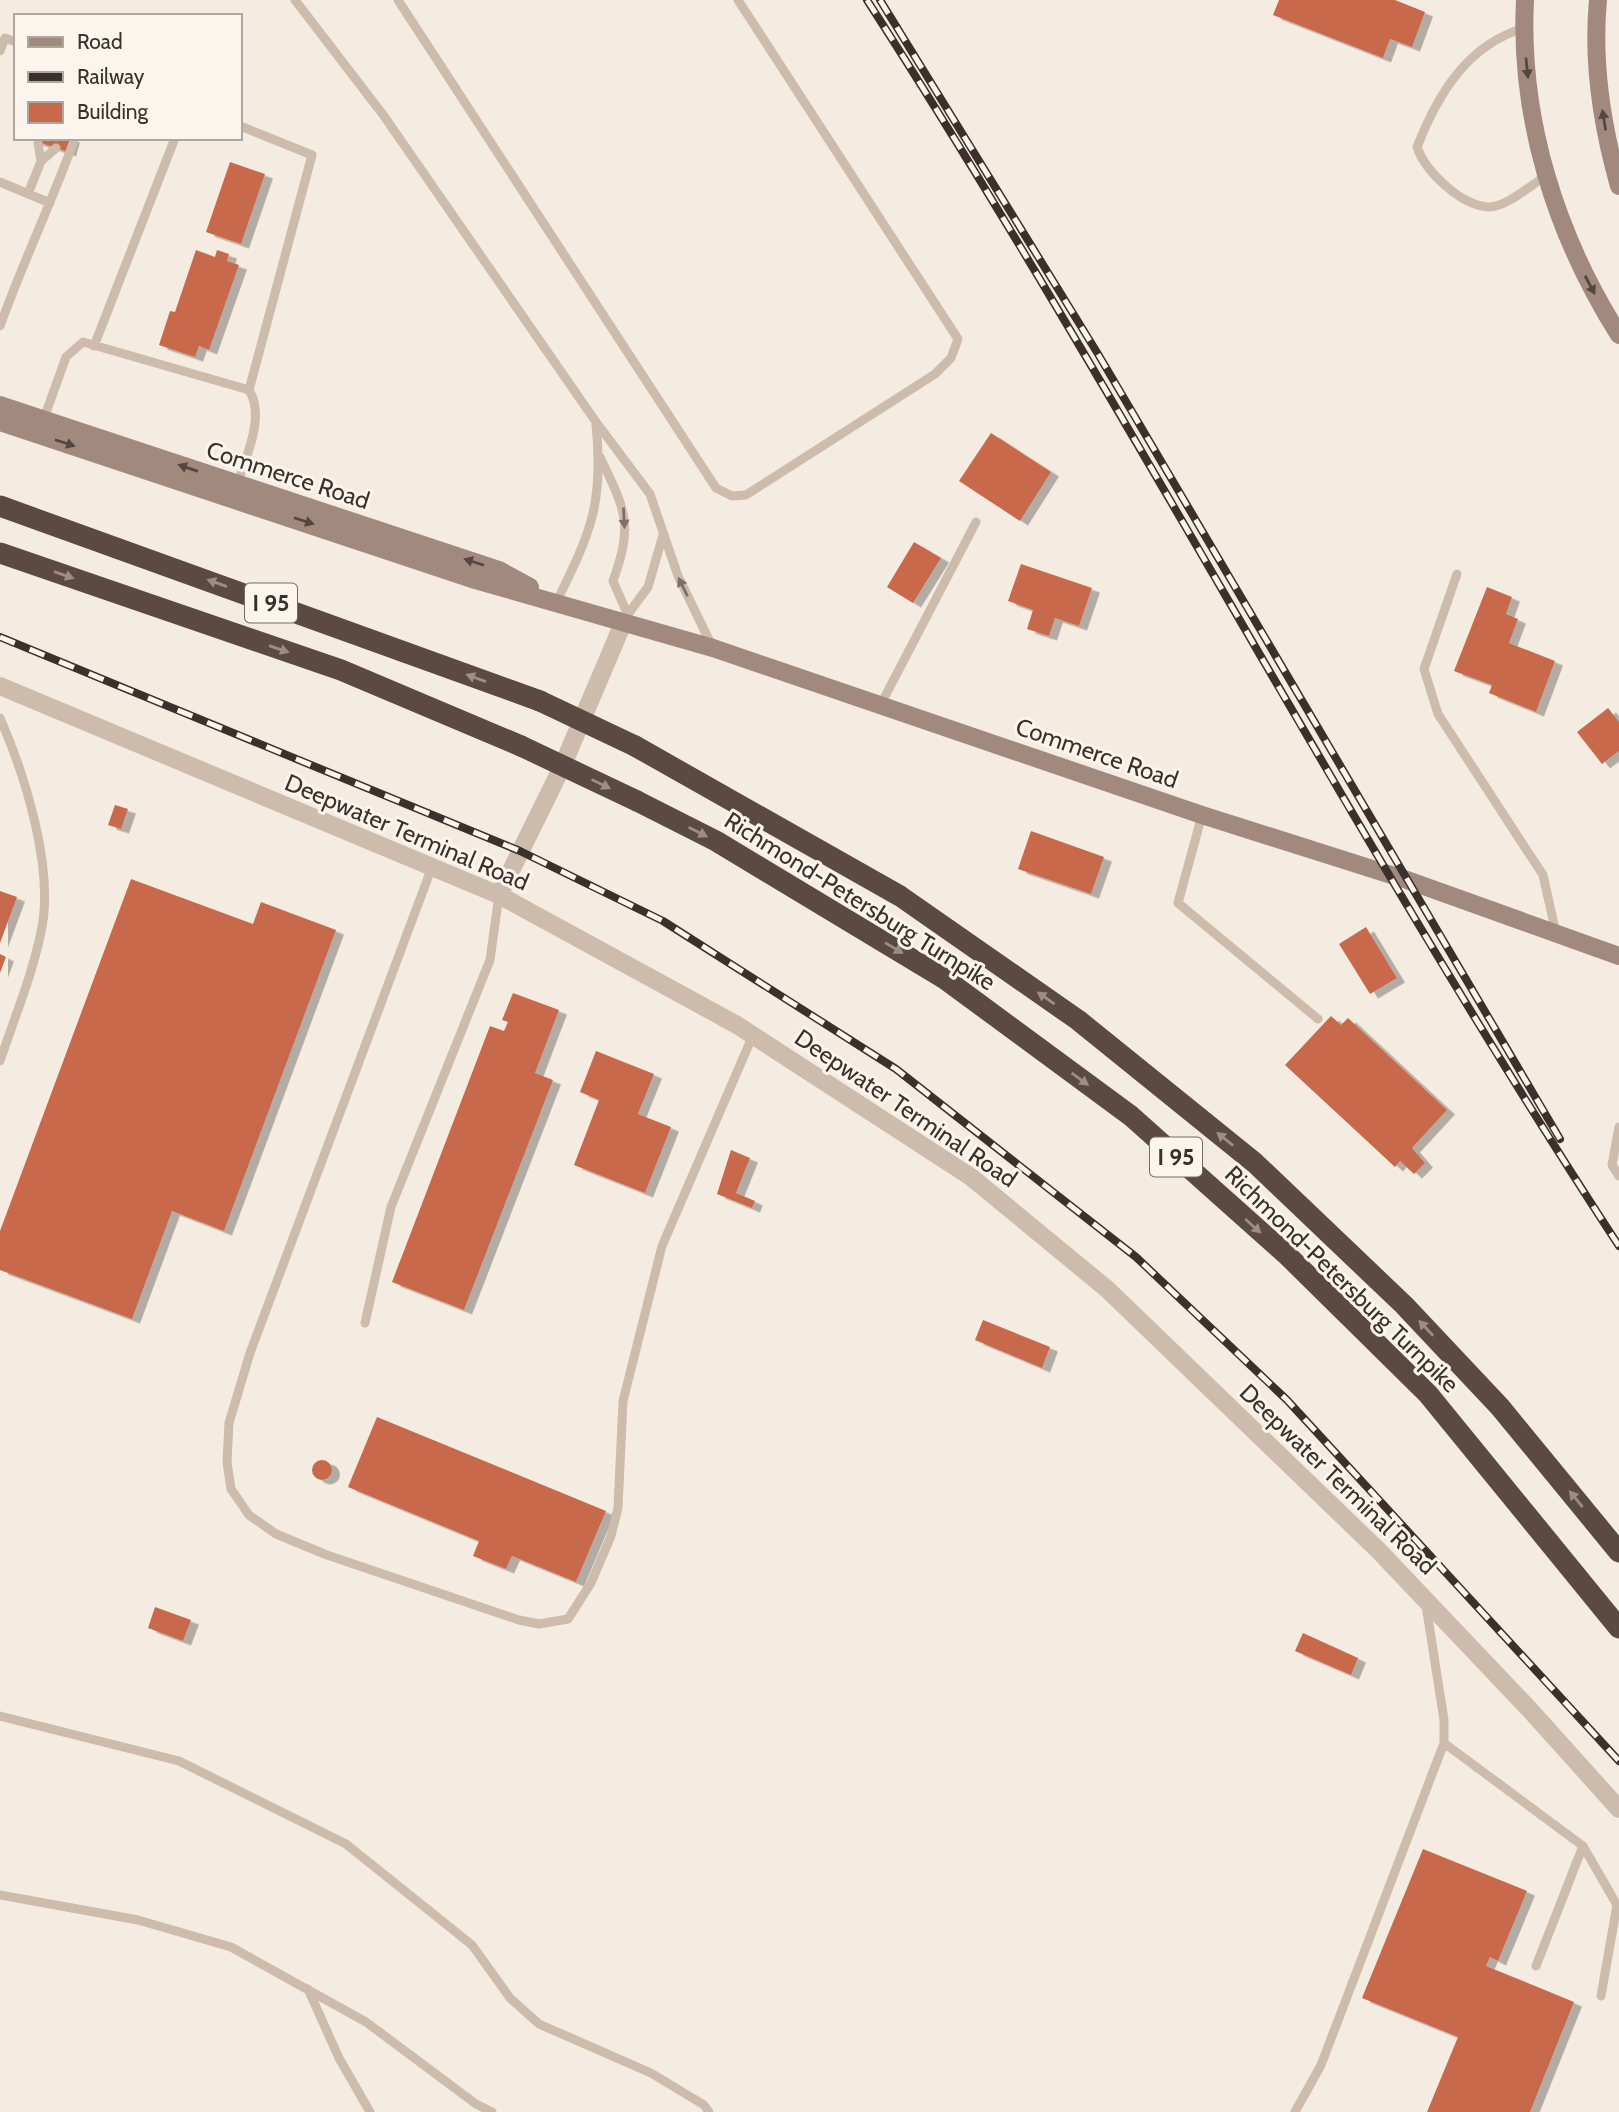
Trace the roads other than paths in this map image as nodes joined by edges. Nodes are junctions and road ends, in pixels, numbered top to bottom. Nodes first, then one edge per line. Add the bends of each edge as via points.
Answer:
1 (295, 0) edge
2 (398, 0) edge
3 (738, 0) edge
4 (1525, 0) edge
5 (1598, 0) edge
6 (1524, 28) junction
7 (3, 35) edge
8 (0, 51) edge
9 (242, 127) edge
10 (74, 140) edge
11 (174, 140) edge
12 (38, 143) dead end
13 (56, 148) dead end
14 (41, 161) junction
15 (1546, 175) junction
16 (0, 182) edge
17 (1619, 186) edge
18 (28, 194) junction
19 (50, 203) junction
20 (0, 326) edge
21 (1619, 335) edge
22 (93, 345) junction
23 (249, 390) junction
24 (0, 405) edge
25 (0, 422) edge
26 (596, 422) junction
27 (41, 427) junction
28 (599, 456) junction
29 (235, 491) junction
30 (0, 506) edge
31 (976, 522) dead end
32 (663, 534) junction
33 (0, 553) edge
34 (1457, 575) dead end
35 (557, 601) junction
36 (626, 617) junction
37 (713, 648) junction
38 (0, 686) edge
39 (881, 704) junction
40 (0, 718) edge
41 (1202, 815) junction
42 (432, 867) junction
43 (499, 895) junction
44 (1556, 933) junction
45 (1619, 956) edge
46 (1318, 1018) dead end
47 (753, 1035) junction
48 (0, 1060) edge
49 (1619, 1127) edge
50 (1619, 1176) edge
51 (365, 1323) dead end
52 (1619, 1552) edge
53 (1425, 1599) junction
54 (1619, 1628) edge
55 (0, 1716) edge
56 (1444, 1743) junction
57 (1619, 1809) edge
58 (1583, 1846) junction
59 (1619, 1881) edge
60 (1608, 1885) junction
61 (0, 1895) edge
62 (1536, 1966) dead end
63 (308, 1989) junction
64 (1601, 1996) dead end
65 (370, 2112) edge
66 (492, 2112) edge
67 (709, 2112) edge
68 (1295, 2112) edge

1 - 26 lane via 384,116
2 - 3 lane via 716,488 732,496 746,495 935,374 951,358 958,339
4 - 6 main road
17 -> 5 main road via 1598,80
6 -> 15 main road via 1534,122
6 - 15 lane via 1499,35 1475,52 1430,113 1417,147 1422,164 1439,181 1490,207
7 - 8 lane
9 - 23 lane via 312,155
10 - 19 lane
11 - 22 lane
12 - 14 lane
13 - 14 lane
14 - 18 lane
15 -> 21 main road via 1581,268
16 - 18 lane
18 - 19 lane
19 - 20 lane via 27,250
22 - 23 lane
22 - 27 lane via 83,342 66,357
23 - 29 lane via 256,401 256,417
24 - 27 main road, Commerce Road
25 - 27 main road, Commerce Road
26 - 28 lane
26 - 32 lane via 650,494
27 - 29 main road, Commerce Road
28 - 35 lane via 596,512
28 -> 36 lane via 626,512 623,554 613,581
29 - 35 main road, Commerce Road via 472,579
52 -> 30 highway, Richmond-Petersburg Turnpike / I 95, bridge via 1500,1407 1404,1306 1255,1163 1078,1020 900,896 635,746 540,701
31 - 39 lane
32 - 36 lane via 648,587
37 -> 32 lane
33 -> 54 highway, Richmond-Petersburg Turnpike / I 95, bridge via 341,670 521,746 716,841 945,979 1130,1116 1288,1256 1428,1394
34 - 44 lane via 1424,669 1438,714 1543,875
35 - 36 main road, Commerce Road
36 - 37 main road, Commerce Road
36 - 43 street via 562,766
37 - 39 main road, Commerce Road
38 - 42 street, Deepwater Terminal Road
39 - 41 main road, Commerce Road
40 - 48 lane via 27,792 43,883 42,930
41 - 44 main road, Commerce Road
41 - 46 lane via 1178,903
42 - 43 street, Deepwater Terminal Road
42 - 47 lane via 250,1353 229,1423 231,1489 249,1515 276,1534 519,1620 539,1624 568,1619 591,1583 618,1508 623,1401 662,1245
43 - 47 street, Deepwater Terminal Road
43 - 51 lane via 490,960 391,1207
44 - 45 main road, Commerce Road
47 - 53 street, Deepwater Terminal Road via 971,1177 1107,1289
49 - 50 lane via 1612,1165
53 - 56 lane
53 - 57 street, Deepwater Terminal Road
55 - 67 lane via 179,1761 346,1844 472,1945 510,1998 539,2024 651,2073
56 - 58 lane
56 - 68 lane via 1321,2065
58 - 60 lane
58 - 62 lane
59 - 60 lane
60 - 64 lane via 1617,1905
61 - 63 lane via 138,1920 232,1947
63 - 65 lane
63 - 66 lane via 366,2022

